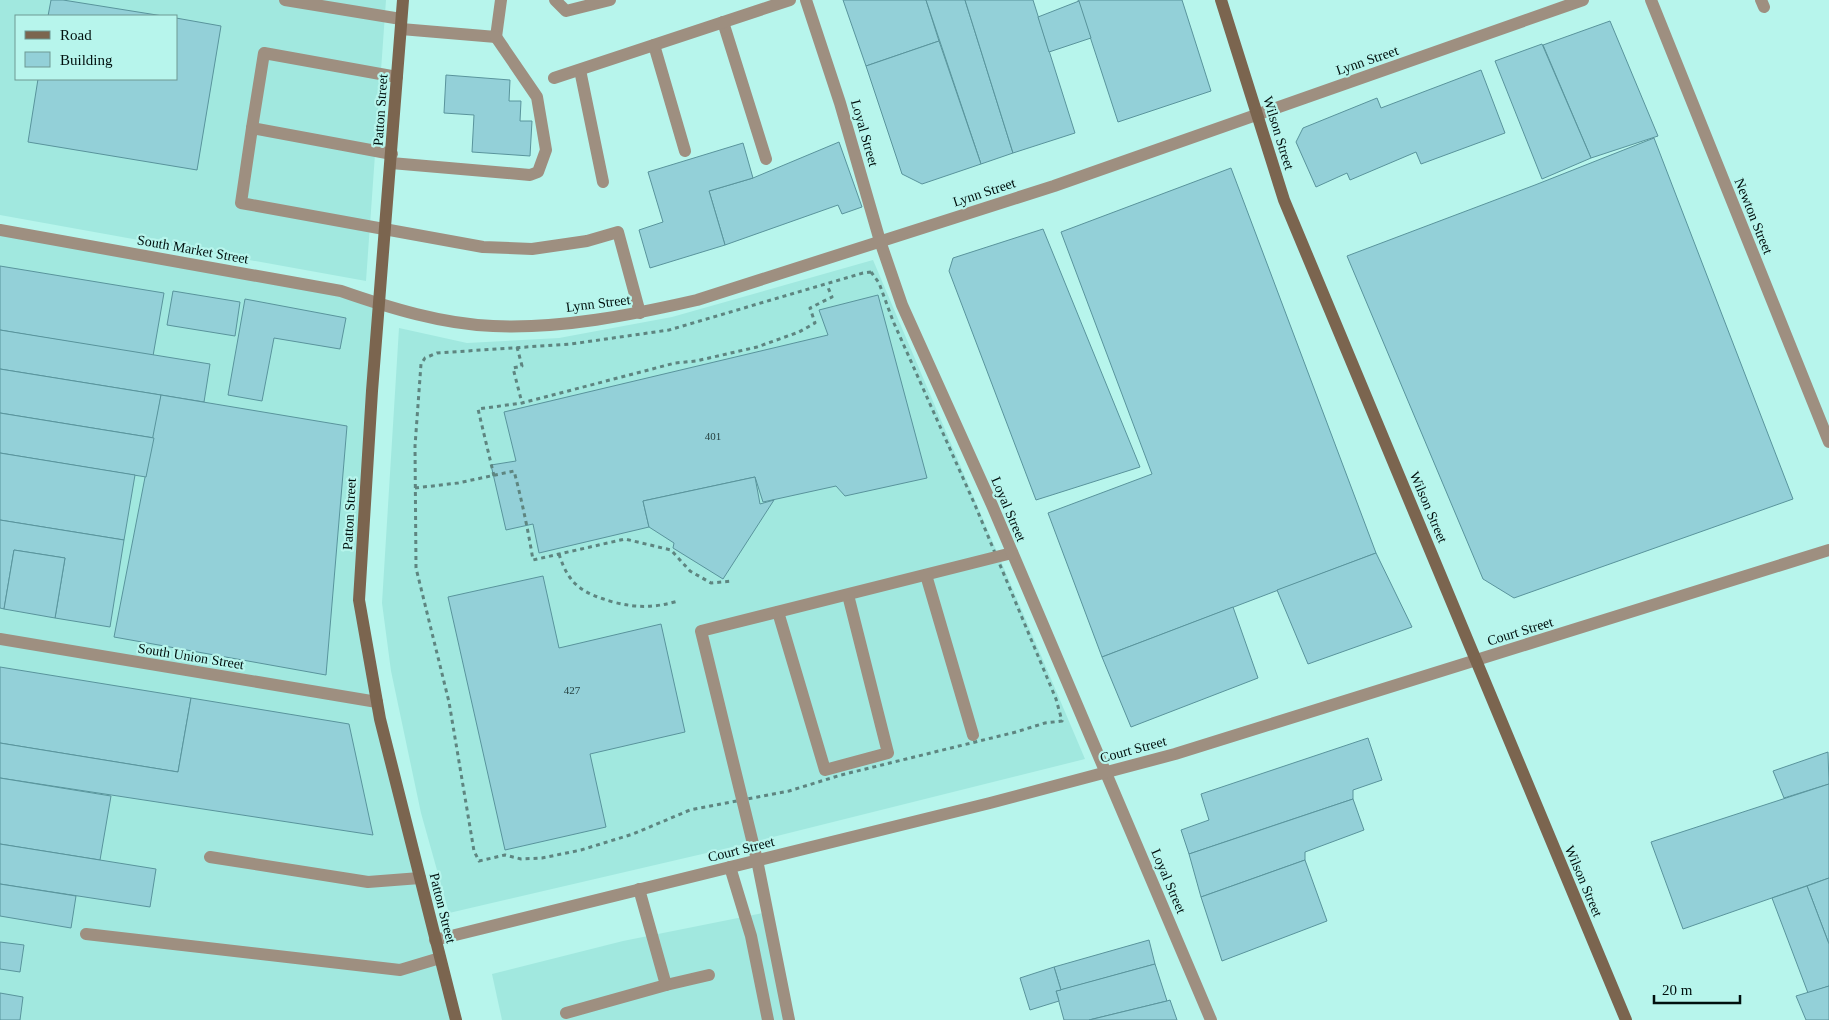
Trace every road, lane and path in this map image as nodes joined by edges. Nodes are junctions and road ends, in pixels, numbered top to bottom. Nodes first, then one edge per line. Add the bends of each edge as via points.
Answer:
1 (285, 0) edge
2 (403, 0) edge
3 (500, 0) edge
4 (554, 0) edge
5 (610, 0) edge
6 (790, 0) edge
7 (806, 0) edge
8 (1221, 0) edge
9 (1583, 0) edge
10 (1651, 0) edge
11 (723, 22) junction
12 (401, 24) junction
13 (496, 37) junction
14 (654, 45) junction
15 (580, 70) junction
16 (397, 78) junction
17 (554, 78) dead end
18 (1257, 115) junction
19 (252, 128) junction
20 (685, 151) dead end
21 (391, 159) junction
22 (766, 159) dead end
23 (603, 182) dead end
24 (0, 230) edge
25 (386, 231) junction
26 (880, 241) junction
27 (827, 285) junction
28 (379, 304) junction
29 (640, 313) junction
30 (517, 347) junction
31 (522, 402) junction
32 (1829, 442) edge
33 (494, 476) junction
34 (415, 488) junction
35 (1829, 550) edge
36 (1012, 553) junction
37 (559, 554) junction
38 (996, 557) junction
39 (926, 575) junction
40 (732, 581) dead end
41 (848, 594) junction
42 (678, 601) dead end
43 (778, 612) junction
44 (0, 639) edge
45 (1477, 660) junction
46 (377, 702) junction
47 (973, 735) dead end
48 (1107, 772) junction
49 (742, 800) junction
50 (210, 858) dead end
51 (757, 860) junction
52 (730, 867) junction
53 (420, 878) junction
54 (639, 889) junction
55 (86, 934) dead end
56 (435, 940) junction
57 (440, 958) junction
58 (708, 975) dead end
59 (666, 985) junction
60 (566, 1013) dead end
61 (456, 1020) edge
62 (768, 1020) edge
63 (789, 1020) edge
64 (1211, 1020) edge
65 (1626, 1020) edge

1 - 12 street
2 - 12 street, Patton Street
3 - 13 street
4 - 5 street via 566,11
6 - 11 street
7 - 26 street, Loyal Street
8 - 18 street, Wilson Street
9 - 18 street, Lynn Street
10 - 32 street, Newton Street
11 - 14 street
11 - 22 street
12 - 13 street
12 - 16 street, Patton Street
13 - 21 street via 537,97 546,150 538,172 530,175
14 - 15 street
14 - 20 street
15 - 17 street
15 - 23 street
16 - 19 street via 264,52
16 - 21 street, Patton Street
18 - 26 street, Lynn Street via 1054,186
18 - 45 street, Wilson Street via 1284,200
19 - 21 street
19 - 25 street via 240,203
21 - 25 street, Patton Street
24 - 28 street, South Market Street via 341,292
25 - 28 street, Patton Street
25 - 29 street via 483,246 532,249 587,241 618,232
26 - 29 street, Lynn Street via 697,300
26 - 36 street, Loyal Street via 902,305
27 - 30 path via 669,330 571,344
27 - 31 path via 832,297 810,308 815,323 792,335 738,352 675,364
27 - 38 path via 871,272 879,283
28 - 29 street, Lynn Street via 442,319 493,326 567,323
28 - 46 street, Patton Street via 359,600
30 - 31 path via 522,366 513,368
30 - 34 path via 437,353 421,364
31 - 33 path via 478,409
33 - 34 path
33 - 37 path via 514,471 533,560
34 - 49 path via 416,568 449,702 474,850 479,862 505,855 521,859 573,852 609,842 690,810
35 - 45 street, Court Street
36 - 38 street
36 - 48 street, Loyal Street
37 - 40 path via 625,539 671,550 690,571 711,583
37 - 42 path via 568,576 578,588 592,596 646,608
38 - 39 street
38 - 49 path via 1056,699 1062,721 841,775 789,791
39 - 41 street
39 - 47 street
41 - 43 street
41 - 43 street via 888,753 825,770
43 - 49 street via 701,631
44 - 46 street, South Union Street
45 - 48 street, Court Street
45 - 65 street, Wilson Street
46 - 53 street, Patton Street
48 - 51 street, Court Street
48 - 64 street, Loyal Street
49 - 51 street
50 - 53 street via 368,882
51 - 52 street, Court Street
51 - 63 street
52 - 54 street, Court Street
52 - 62 street via 751,936
53 - 56 street, Patton Street
54 - 56 street, Court Street
54 - 59 street
55 - 57 street via 400,970
56 - 57 street, Patton Street
57 - 61 street, Patton Street
58 - 59 street
59 - 60 street

